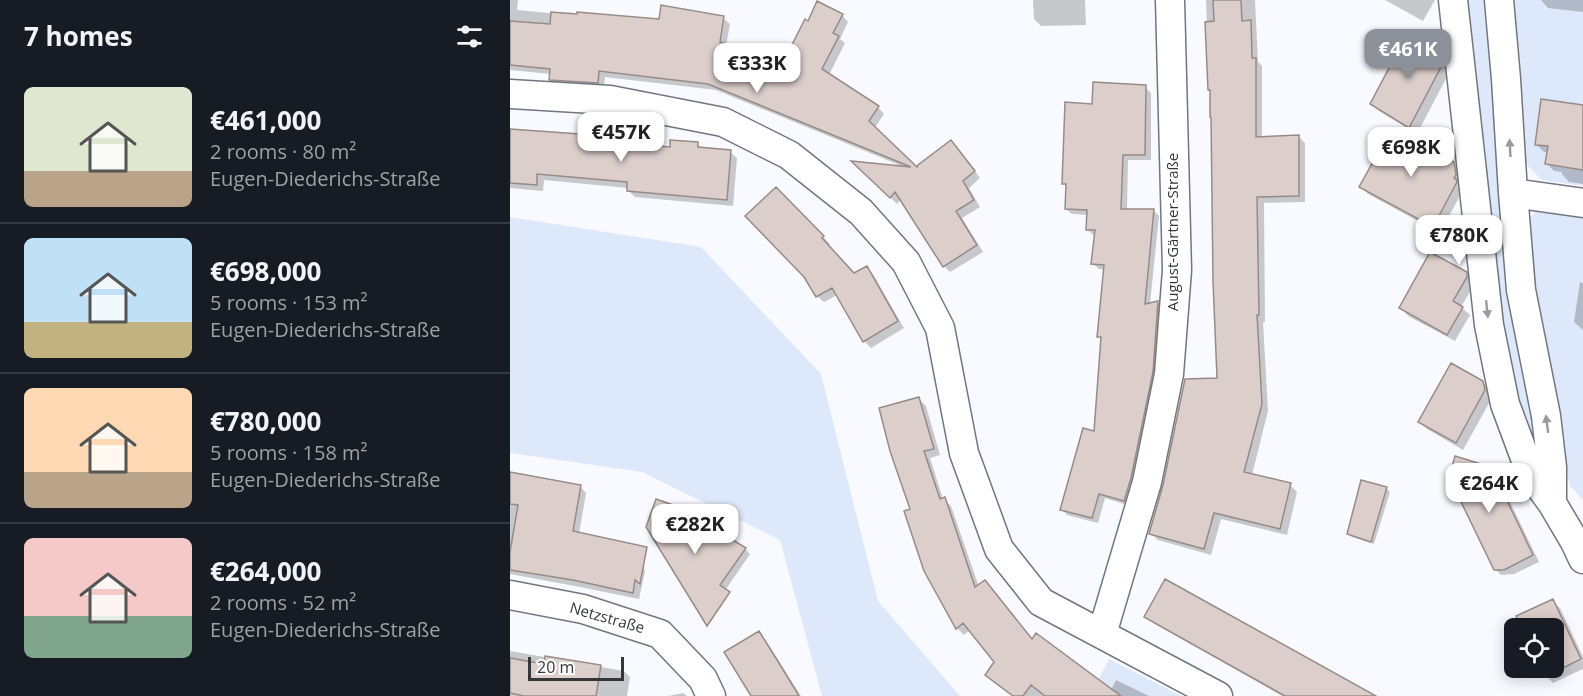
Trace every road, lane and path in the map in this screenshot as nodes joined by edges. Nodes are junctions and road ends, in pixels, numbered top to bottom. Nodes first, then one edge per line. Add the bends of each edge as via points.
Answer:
1 (1170, 0) edge
2 (1453, 0) edge
3 (1498, 0) edge
4 (510, 94) edge
5 (1513, 193) junction
6 (1583, 203) edge
7 (1552, 503) junction
8 (1580, 546) edge
9 (510, 595) edge
10 (1102, 634) junction
11 (711, 696) edge
12 (1218, 696) edge

1 - 10 street, August-Gärtner-Straße via 1176,270 1169,374 1147,482
2 -> 7 street via 1489,326 1505,404 1532,474
5 -> 3 street
4 - 10 street via 610,100 723,122 789,155 861,212 906,262 940,328 964,453 999,549 1041,602
5 - 6 street
7 -> 5 street via 1546,416 1521,290
7 - 8 street
9 - 11 street, Netzstraße via 583,609 660,633 703,678
10 - 12 street

